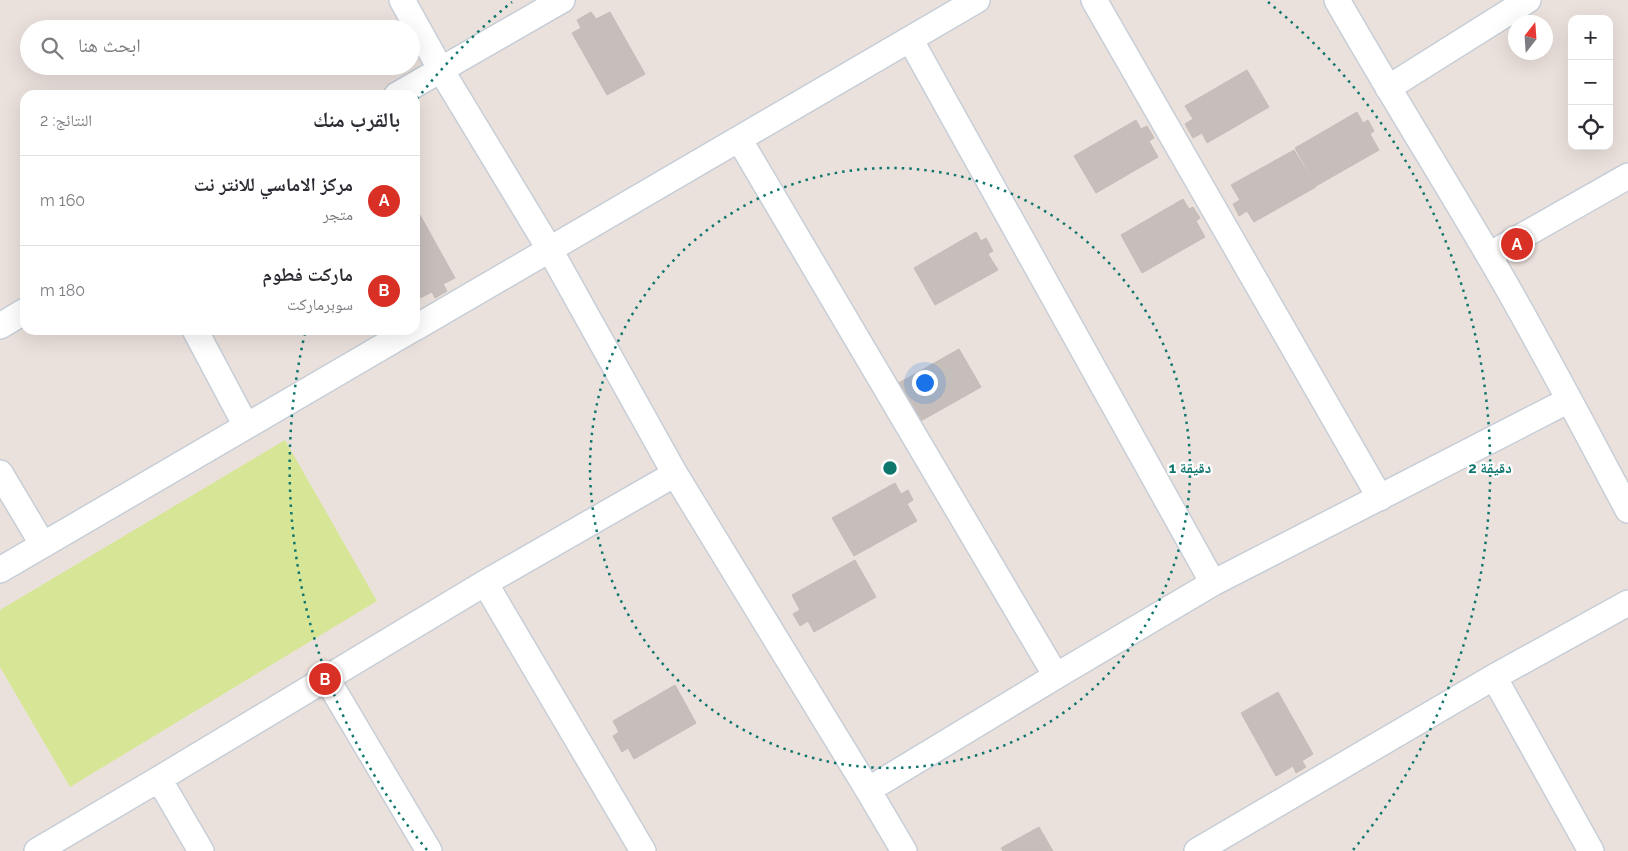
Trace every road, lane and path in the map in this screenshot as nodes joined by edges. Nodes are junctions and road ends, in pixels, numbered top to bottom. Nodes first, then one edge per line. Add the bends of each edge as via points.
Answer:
1 (402, 0) edge
2 (562, 0) edge
3 (977, 0) edge
4 (1094, 0) edge
5 (1337, 0) edge
6 (1528, 0) edge
7 (413, 20) edge
8 (420, 32) edge
9 (910, 39) junction
10 (441, 70) junction
11 (1388, 88) junction
12 (407, 90) edge
13 (739, 139) junction
14 (1628, 176) edge
15 (550, 250) junction
16 (1489, 255) junction
17 (20, 314) edge
18 (420, 322) edge
19 (0, 326) edge
20 (197, 335) edge
21 (398, 335) edge
22 (1570, 400) junction
23 (246, 426) junction
24 (0, 473) edge
25 (675, 474) junction
26 (1380, 498) junction
27 (1628, 510) edge
28 (43, 545) junction
29 (0, 570) edge
30 (485, 583) junction
31 (1213, 583) junction
32 (1628, 603) edge
33 (1056, 676) junction
34 (1494, 676) junction
35 (327, 679) junction
36 (160, 779) junction
37 (868, 790) junction
38 (1582, 848) edge
39 (37, 851) edge
40 (201, 851) edge
41 (429, 851) edge
42 (643, 851) edge
43 (904, 851) edge
44 (1197, 851) edge

1 - 7 street
2 - 10 street
3 - 9 street
4 - 26 street
5 - 11 street
6 - 11 street
8 - 10 street
9 - 13 street
9 - 31 street
10 - 12 street
10 - 15 street
11 - 16 street
13 - 15 street
13 - 33 street
14 - 16 street
15 - 18 street
15 - 25 street
16 - 22 street
17 - 19 street
20 - 23 street
21 - 23 street
22 - 26 street
22 - 27 street
23 - 28 street
24 - 28 street
25 - 30 street
25 - 37 street
26 - 31 street
28 - 29 street
30 - 35 street
30 - 42 street
31 - 33 street
32 - 34 street
33 - 37 street
34 - 38 street
34 - 44 street
35 - 36 street
35 - 41 street
36 - 39 street
36 - 40 street
37 - 43 street

